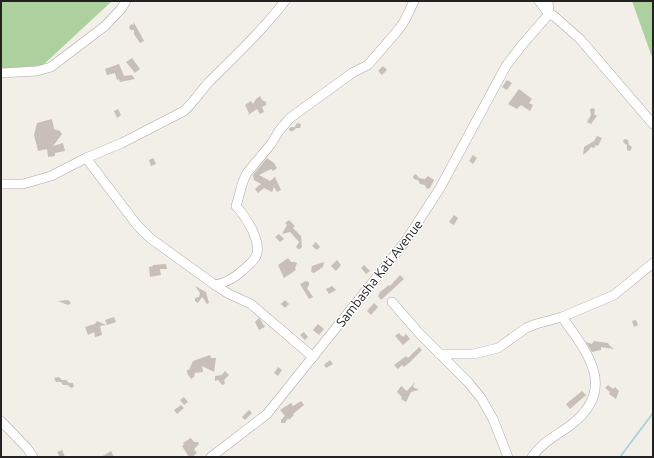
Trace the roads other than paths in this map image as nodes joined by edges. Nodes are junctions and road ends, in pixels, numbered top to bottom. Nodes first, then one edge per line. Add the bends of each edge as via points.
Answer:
1 (126, 1) edge
2 (285, 1) edge
3 (414, 1) edge
4 (538, 1) edge
5 (548, 1) edge
6 (549, 14) junction
7 (1, 73) edge
8 (653, 124) edge
9 (86, 158) junction
10 (1, 184) edge
11 (653, 263) edge
12 (215, 285) junction
13 (392, 302) dead end
14 (562, 317) junction
15 (439, 354) junction
16 (313, 357) junction
17 (1, 421) edge
18 (33, 457) edge
19 (210, 457) edge
20 (508, 457) edge
21 (532, 457) edge

1 - 7 street via 105,26 51,67 37,71
2 - 9 street via 184,111 122,143
3 - 12 street via 399,29 368,65 352,73 290,118 247,173 236,206 250,225 258,251 256,258 235,277
4 - 6 street
5 - 6 street
6 - 8 street via 580,39
6 - 16 street, Sambasha Kati Avenue via 506,66 414,231
9 - 10 street via 37,181
9 - 12 street via 137,225 150,238
11 - 14 street via 614,295
12 - 16 street via 251,304
13 - 15 street
14 - 15 street via 526,328 498,348 485,352
14 - 21 street via 586,351 595,377 595,393 588,408 580,417 538,448
15 - 20 street via 468,382 487,408
16 - 19 street, Sambasha Kati Avenue via 267,414
17 - 18 street

